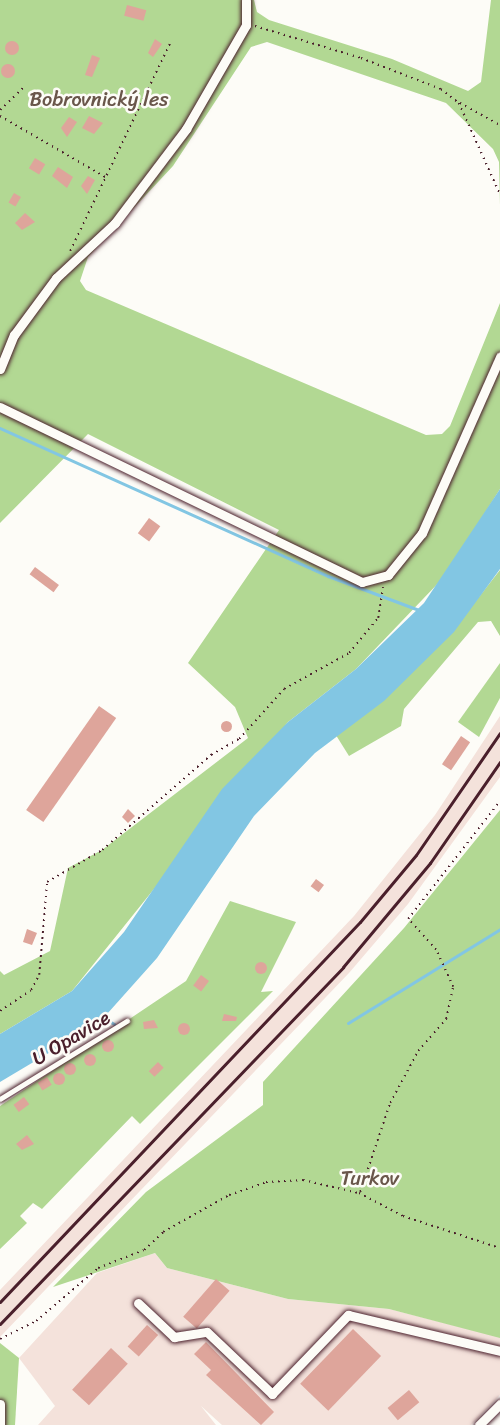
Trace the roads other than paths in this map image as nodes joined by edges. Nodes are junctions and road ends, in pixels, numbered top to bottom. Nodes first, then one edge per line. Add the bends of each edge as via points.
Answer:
1 (246, 0) edge
2 (500, 357) edge
3 (0, 369) edge
4 (0, 407) edge
5 (126, 1021) dead end
6 (0, 1099) edge
7 (138, 1303) dead end
8 (500, 1351) edge
9 (0, 1404) edge
10 (500, 1405) edge
11 (0, 1425) edge
12 (479, 1425) edge

1 - 3 street via 246,25 151,180 56,278 14,335
2 - 4 street via 422,533 384,578 362,582
5 - 6 lane, U Opavice
7 - 8 street via 174,1337 207,1332 272,1394 348,1315
9 - 11 street
10 - 12 street

